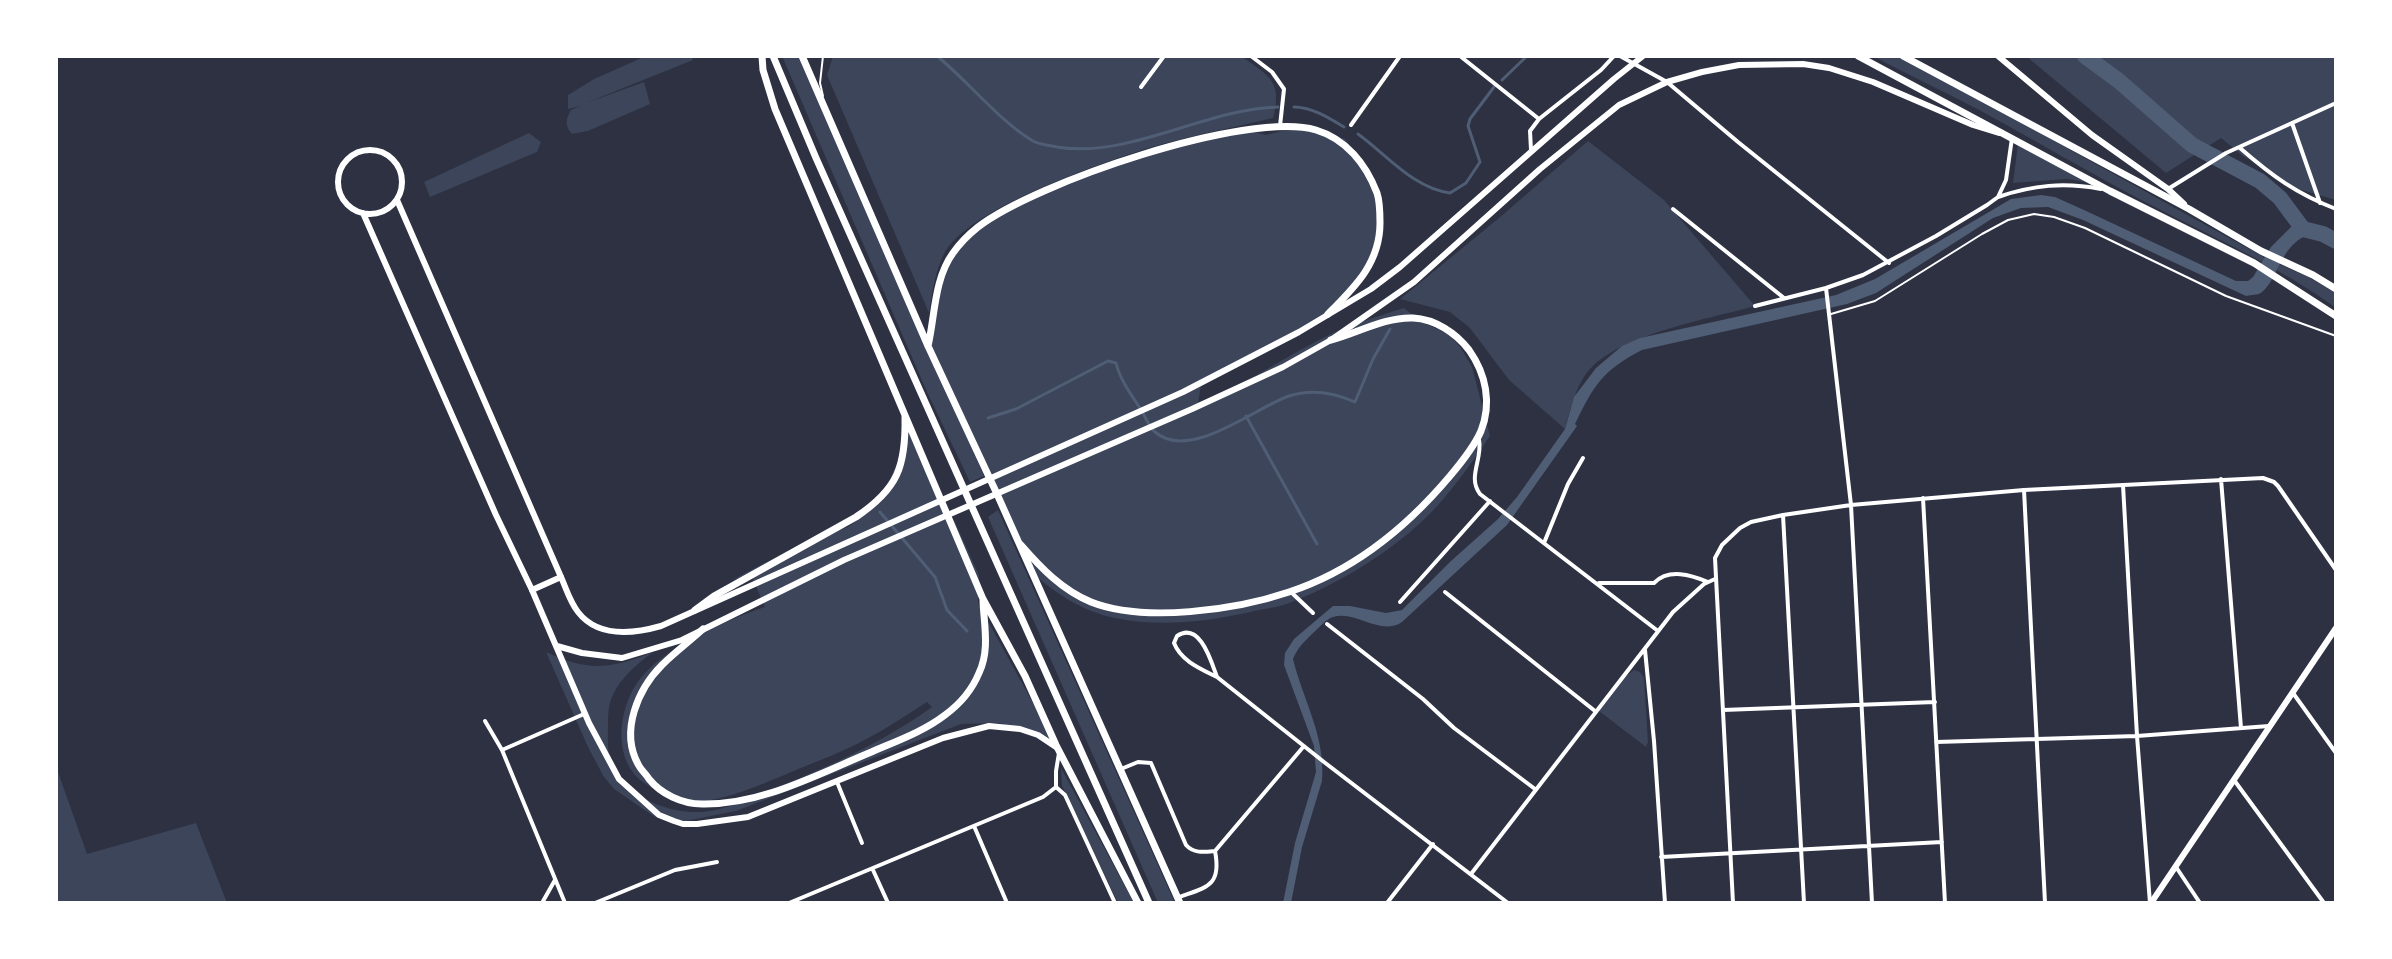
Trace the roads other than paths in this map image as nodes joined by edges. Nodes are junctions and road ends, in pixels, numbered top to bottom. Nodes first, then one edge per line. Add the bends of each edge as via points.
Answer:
1 (762, 56) edge
2 (773, 56) edge
3 (802, 56) edge
4 (823, 56) edge
5 (1164, 56) edge
6 (1251, 56) edge
7 (1400, 56) edge
8 (1460, 56) edge
9 (1617, 56) edge
10 (1643, 56) edge
11 (1858, 56) edge
12 (1903, 56) edge
13 (1998, 56) edge
14 (1667, 82) junction
15 (1141, 87) dead end
16 (2336, 103) edge
17 (1539, 119) junction
18 (829, 121) junction
19 (2292, 123) junction
20 (1351, 125) dead end
21 (1280, 126) junction
22 (2009, 136) junction
23 (2240, 148) junction
24 (1531, 152) junction
25 (2168, 189) junction
26 (2110, 191) junction
27 (1998, 197) junction
28 (397, 200) junction
29 (2320, 203) junction
30 (1673, 209) dead end
31 (2189, 209) junction
32 (2336, 209) edge
33 (363, 213) junction
34 (1889, 263) junction
35 (2336, 289) edge
36 (1827, 291) junction
37 (1785, 298) junction
38 (1755, 306) dead end
39 (1328, 314) junction
40 (1830, 314) junction
41 (2336, 316) edge
42 (2336, 336) edge
43 (1331, 340) junction
44 (928, 346) junction
45 (904, 410) junction
46 (1478, 437) junction
47 (1583, 458) dead end
48 (2221, 479) junction
49 (2123, 485) junction
50 (2024, 490) junction
51 (1923, 498) junction
52 (1490, 501) junction
53 (1851, 505) junction
54 (1783, 515) junction
55 (1015, 537) junction
56 (1544, 543) junction
57 (2336, 570) edge
58 (561, 577) junction
59 (1715, 579) junction
60 (1708, 582) junction
61 (1597, 583) junction
62 (532, 590) junction
63 (1290, 592) junction
64 (1445, 592) dead end
65 (983, 599) junction
66 (1400, 602) dead end
67 (695, 610) junction
68 (1313, 613) dead end
69 (1327, 624) dead end
70 (2336, 628) edge
71 (703, 629) junction
72 (1658, 631) junction
73 (557, 646) junction
74 (1645, 647) junction
75 (1217, 677) junction
76 (2293, 693) junction
77 (1935, 702) junction
78 (1862, 704) junction
79 (1793, 705) junction
80 (1723, 710) junction
81 (1595, 711) junction
82 (586, 713) junction
83 (485, 721) dead end
84 (2270, 726) junction
85 (2241, 728) junction
86 (2137, 736) junction
87 (2036, 740) junction
88 (1936, 742) junction
89 (1304, 746) junction
90 (1058, 749) junction
91 (502, 750) junction
92 (2336, 753) edge
93 (1121, 769) junction
94 (2234, 780) junction
95 (837, 782) junction
96 (1056, 787) junction
97 (1535, 789) junction
98 (974, 826) junction
99 (1942, 842) junction
100 (862, 843) dead end
101 (1433, 844) junction
102 (1869, 845) junction
103 (1801, 848) junction
104 (1215, 851) junction
105 (1730, 853) junction
106 (1661, 857) junction
107 (717, 862) dead end
108 (2176, 867) junction
109 (873, 870) junction
110 (1471, 874) junction
111 (555, 880) junction
112 (1178, 901) edge
113 (542, 903) edge
114 (565, 903) edge
115 (595, 903) edge
116 (789, 903) edge
117 (888, 903) edge
118 (1007, 903) edge
119 (1115, 903) edge
120 (1138, 903) edge
121 (1149, 903) edge
122 (1387, 903) edge
123 (1508, 903) edge
124 (1665, 903) edge
125 (1733, 903) edge
126 (1804, 903) edge
127 (1872, 903) edge
128 (1945, 903) edge
129 (2045, 903) edge
130 (2150, 903) edge
131 (2200, 903) edge
132 (2324, 903) edge

1 - 45 main road via 775,109
2 - 121 main road
3 - 18 main road
4 - 18 lane via 820,83
5 - 15 street
6 - 21 street via 1284,89
7 - 20 street
8 - 17 street
9 - 14 street
9 - 17 street
10 - 24 main road
11 - 22 main road
12 - 31 main road
13 - 25 main road via 2092,135
14 - 22 main road via 1739,65 1829,68
14 - 34 street
14 - 43 main road via 1619,105 1414,282
16 - 19 street
17 - 24 street via 1530,131
18 - 44 main road
19 - 23 street
19 - 29 street
21 - 39 main road via 1318,131 1340,142 1361,162 1378,197 1380,237 1370,267
21 - 44 main road via 1184,143 1111,165 980,226 963,240 939,283
22 - 26 main road
22 - 27 street via 2009,167
23 - 25 street
23 - 29 street via 2285,185
24 - 39 main road via 1400,267
25 - 31 main road
26 - 27 street via 2057,184
26 - 41 main road via 2254,263
27 - 34 street
28 - 33 main road via 382,212
28 - 33 main road via 402,182 394,161 378,151 357,154 342,169 339,189 348,205
28 - 58 main road
29 - 32 street
30 - 37 street
31 - 35 main road
33 - 62 main road
34 - 36 street
36 - 37 street
36 - 40 street
37 - 38 street
39 - 67 main road via 1183,392
40 - 42 lane via 1875,301 1982,234 2034,214 2085,228 2204,286
40 - 53 street
43 - 46 main road via 1402,318 1427,320 1449,331 1483,375 1487,403
43 - 71 main road via 1192,409 844,560
44 - 55 main road
45 - 65 main road
45 - 67 main road via 899,472 875,504
46 - 52 street via 1474,486
46 - 63 main road via 1446,481 1393,534 1326,577
47 - 56 street
48 - 49 street
48 - 57 street via 2274,482
48 - 85 street
49 - 50 street
49 - 86 street
50 - 51 street
50 - 87 street
51 - 53 street
51 - 77 street
52 - 56 street
52 - 66 street
53 - 54 street
53 - 78 street
54 - 59 street via 1751,522 1730,536 1715,558
54 - 79 street
55 - 63 main road via 1060,585 1109,607 1198,610
55 - 93 main road
56 - 61 street
58 - 62 main road
58 - 67 main road via 576,609 602,629 643,631
59 - 60 street
59 - 80 street
60 - 61 street via 1683,573 1661,576 1654,583
60 - 72 street
61 - 72 street
62 - 73 main road
63 - 68 street
64 - 81 street
65 - 71 main road via 986,635 979,673 965,697 942,717 801,782 745,800 701,804 683,802 654,785 638,764 631,731 645,685
65 - 90 main road
69 - 97 street
70 - 76 main road
71 - 73 main road via 622,658
72 - 74 street
73 - 82 main road
74 - 81 street
74 - 106 street
75 - 75 street via 1199,638 1185,631 1177,636 1179,654
75 - 89 street
76 - 84 main road
76 - 92 street
77 - 78 street
77 - 88 street
78 - 79 street
78 - 102 street
79 - 80 street
79 - 103 street
80 - 105 street
81 - 97 street
82 - 91 street
82 - 95 main road via 619,779 659,815 683,824 748,817
83 - 91 street
84 - 85 street
84 - 94 main road
85 - 86 street
86 - 87 street
86 - 130 street
87 - 88 street
87 - 129 street
88 - 99 street
89 - 101 street
89 - 104 street
90 - 95 main road via 1020,729 989,726 943,738
90 - 96 street
90 - 120 main road
91 - 111 street
93 - 104 street via 1151,763 1186,845 1202,853
93 - 112 main road
94 - 108 main road
94 - 132 street
95 - 100 street
96 - 98 street
96 - 119 street via 1068,801
97 - 110 street
98 - 109 street
98 - 118 street
99 - 102 street
99 - 128 street
101 - 110 street
101 - 122 street
102 - 103 street
102 - 127 street
103 - 105 street
103 - 126 street
104 - 112 street via 1216,879
105 - 106 street
105 - 125 street
106 - 124 street
107 - 115 street via 675,870
108 - 130 main road
108 - 131 street
109 - 116 street
109 - 117 street
110 - 123 street
111 - 113 street
111 - 114 street

